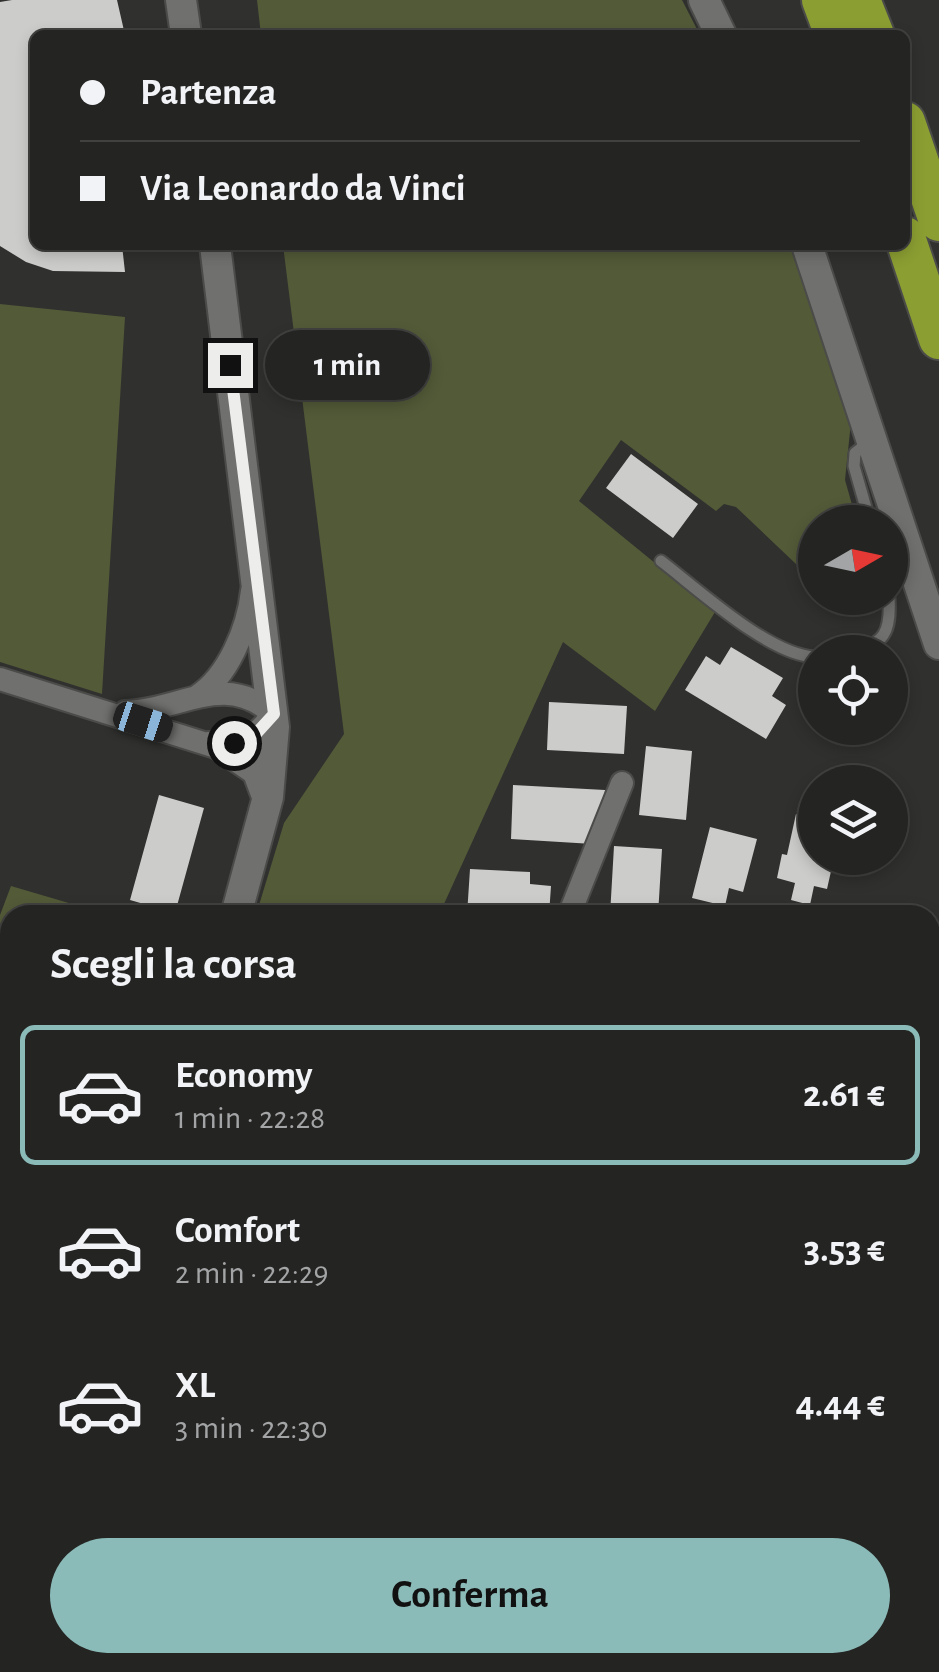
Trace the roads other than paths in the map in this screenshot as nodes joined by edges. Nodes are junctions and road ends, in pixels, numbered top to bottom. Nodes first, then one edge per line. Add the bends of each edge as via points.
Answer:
1 (182, 0) edge
2 (704, 0) edge
3 (822, 0) edge
4 (860, 0) edge
5 (185, 30) edge
6 (719, 30) edge
7 (833, 30) edge
8 (872, 30) edge
9 (910, 137) edge
10 (939, 221) edge
11 (216, 250) edge
12 (809, 250) edge
13 (909, 250) edge
14 (939, 339) edge
15 (872, 440) junction
16 (865, 505) edge
17 (661, 561) dead end
18 (255, 563) junction
19 (939, 644) edge
20 (798, 656) edge
21 (0, 679) edge
22 (193, 698) junction
23 (116, 714) junction
24 (274, 714) junction
25 (201, 741) junction
26 (622, 783) dead end
27 (266, 807) junction
28 (239, 905) edge
29 (573, 905) edge

1 - 5 street
2 - 6 street
3 - 7 highway
4 - 8 highway
9 - 10 highway
11 - 18 street
12 - 15 street
13 - 14 highway
15 - 16 lane via 855,453
15 - 19 street
17 - 20 lane via 773,645
18 - 22 street via 238,638 218,677
18 - 24 street
21 - 23 street
22 - 23 street
22 - 24 street via 230,693
23 - 25 street
24 - 25 street via 245,740
24 - 27 street
25 - 27 street via 250,770
26 - 29 street
27 - 28 street

